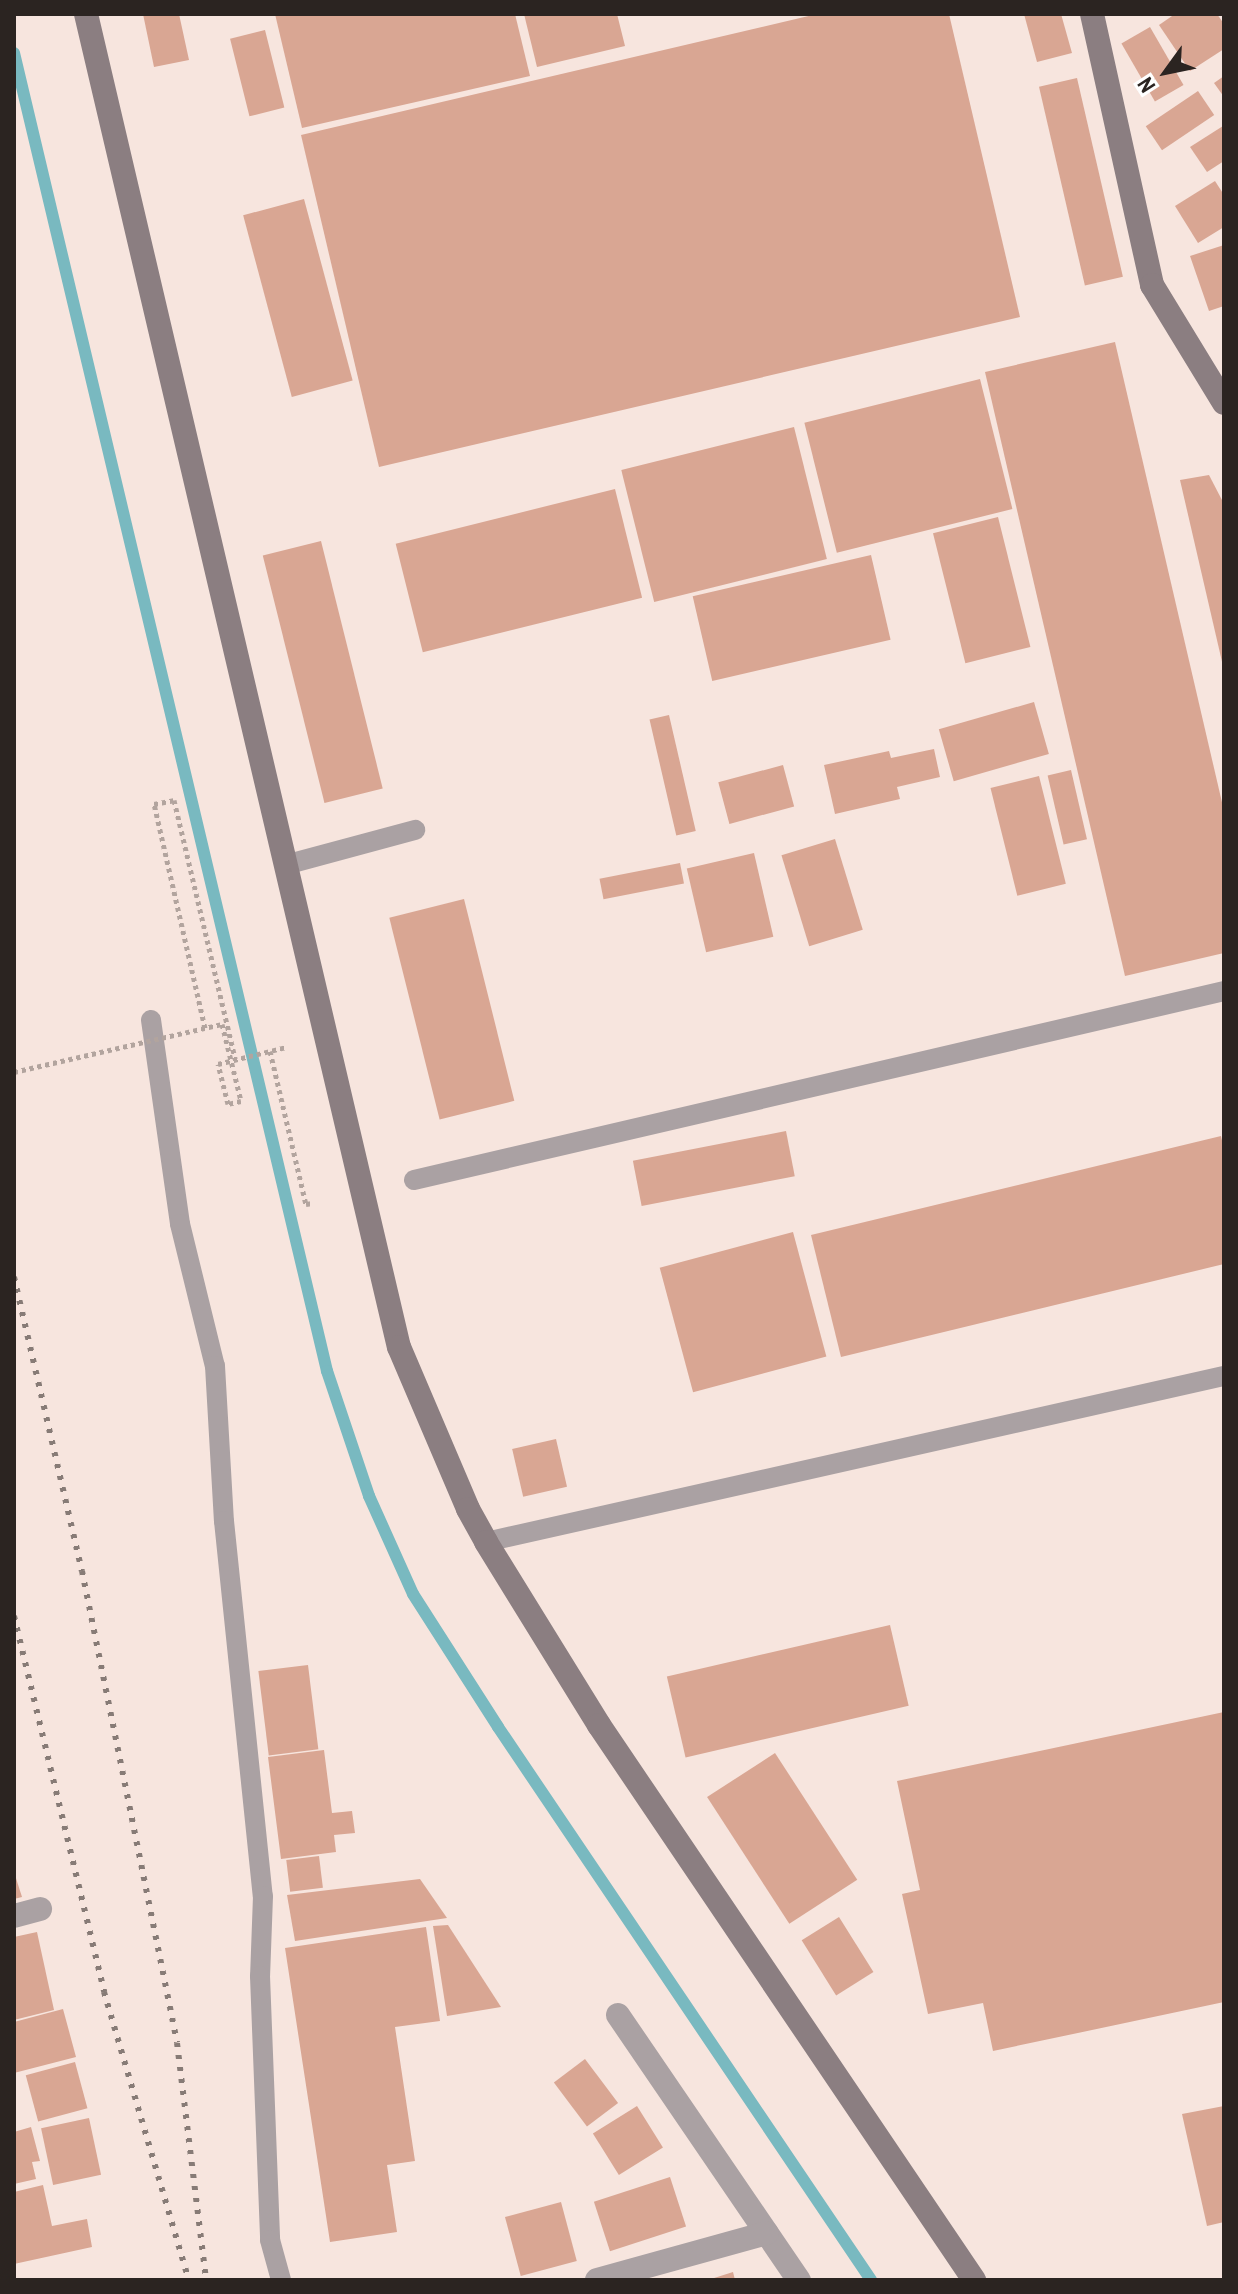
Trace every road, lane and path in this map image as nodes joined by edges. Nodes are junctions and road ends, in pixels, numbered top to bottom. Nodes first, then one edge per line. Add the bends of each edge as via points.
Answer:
1 (86, 14) edge
2 (1092, 14) edge
3 (1224, 403) edge
4 (415, 830) dead end
5 (285, 865) junction
6 (1224, 991) edge
7 (151, 1020) dead end
8 (205, 1028) junction
9 (286, 1047) dead end
10 (268, 1052) junction
11 (237, 1059) junction
12 (14, 1072) edge
13 (414, 1180) dead end
14 (313, 1203) dead end
15 (1224, 1376) edge
16 (486, 1542) junction
17 (40, 1909) dead end
18 (14, 1916) edge
19 (618, 2015) dead end
20 (767, 2233) junction
21 (281, 2280) edge
22 (597, 2280) edge
23 (799, 2280) edge
24 (974, 2280) edge

1 - 5 street
2 - 3 street via 1152,285
4 - 5 lane
5 - 16 street via 399,1347
6 - 13 lane
7 - 21 lane via 180,1224 215,1366 224,1521 263,1896 260,1976 270,2240
8 - 11 path, bridge via 222,1024 241,1101 228,1104 218,1064
8 - 11 path, bridge via 154,804 174,800
8 - 12 path, bridge
9 - 10 path
10 - 11 path
10 - 14 path via 306,1204
15 - 16 lane
16 - 24 street via 599,1725
17 - 18 street
19 - 20 street
20 - 22 street
20 - 23 street

